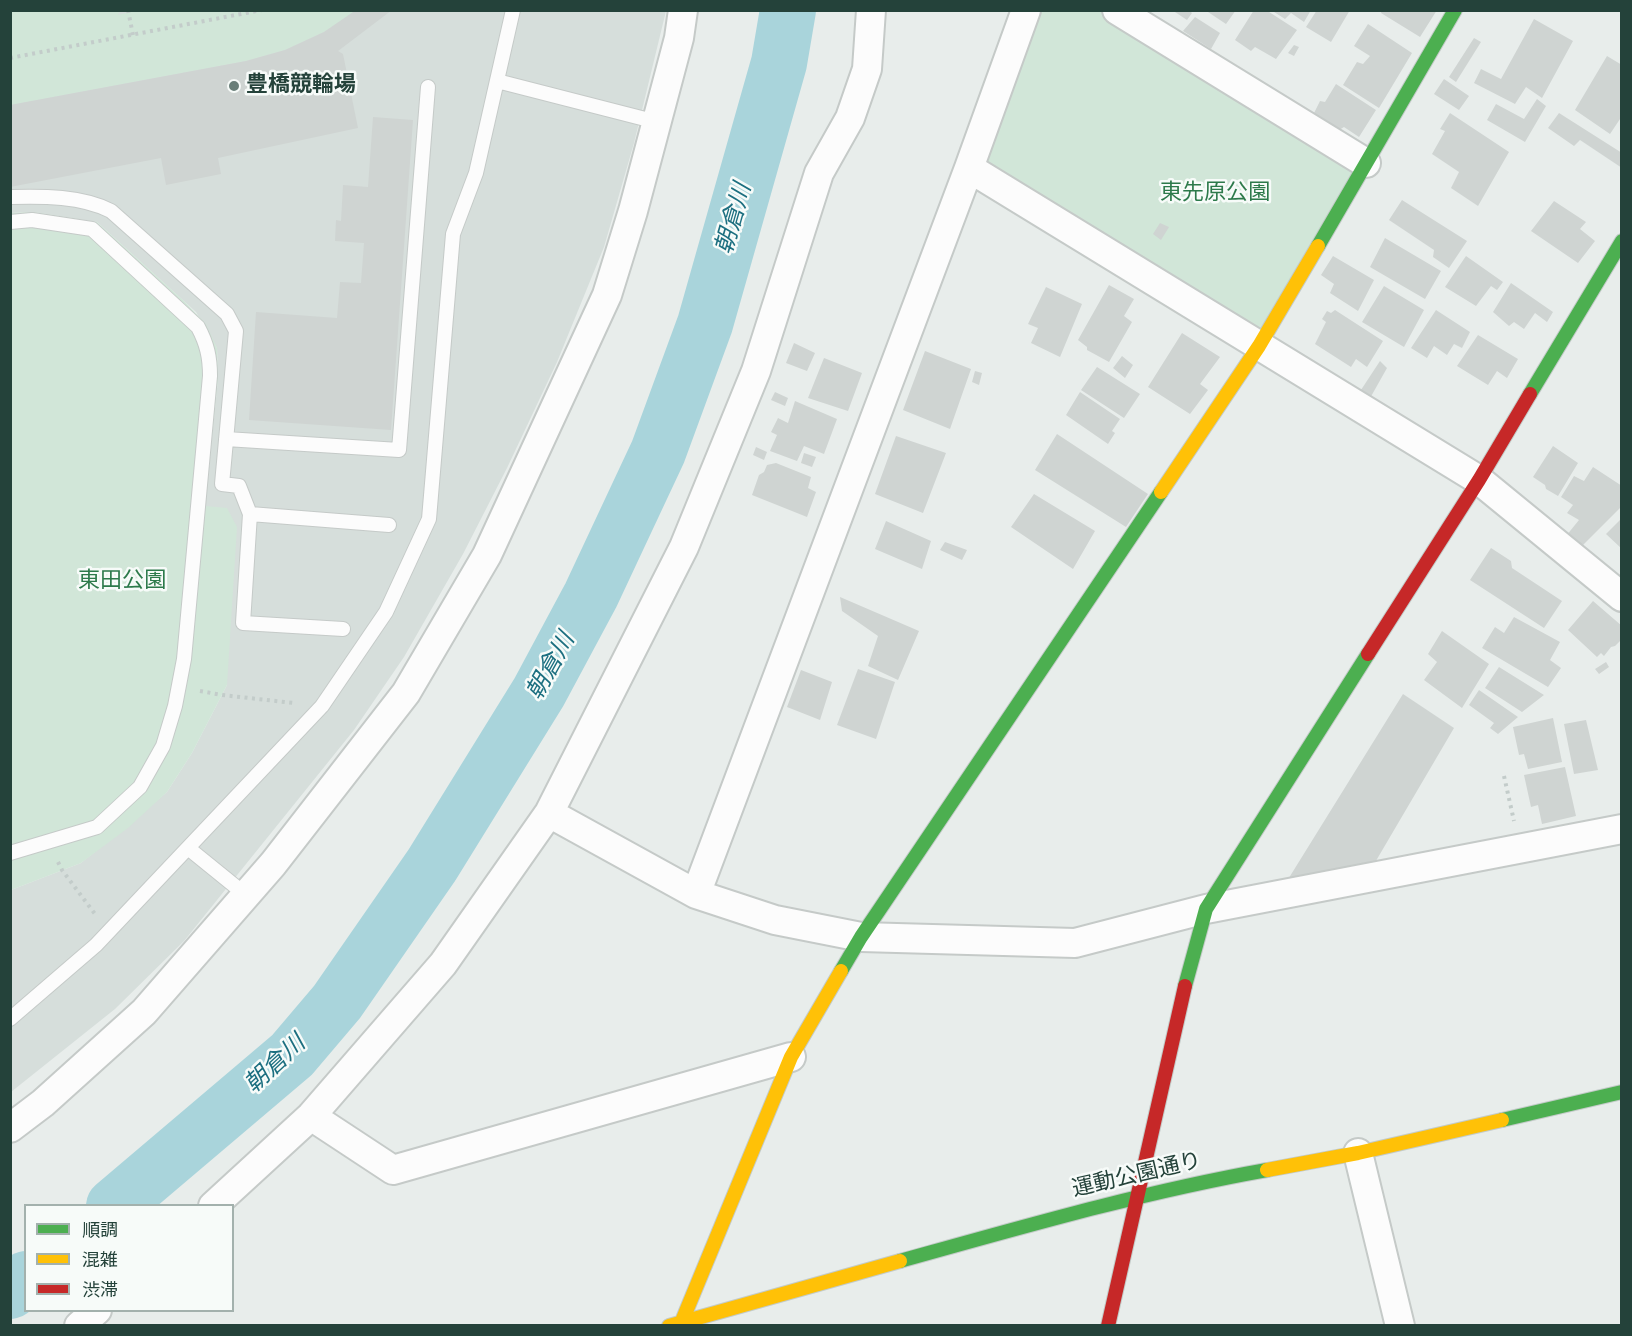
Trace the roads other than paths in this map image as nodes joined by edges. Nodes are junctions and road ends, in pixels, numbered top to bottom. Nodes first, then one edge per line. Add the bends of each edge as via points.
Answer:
1 (513, 10) edge
2 (684, 10) edge
3 (871, 10) edge
4 (1026, 10) edge
5 (1117, 10) edge
6 (1455, 10) edge
7 (497, 81) junction
8 (428, 87) dead end
9 (657, 122) junction
10 (1366, 163) junction
11 (969, 168) junction
12 (10, 197) edge
13 (10, 222) edge
14 (1622, 241) edge
15 (1259, 346) junction
16 (226, 439) junction
17 (1479, 480) junction
18 (250, 514) junction
19 (389, 525) dead end
20 (1622, 597) edge
21 (344, 629) dead end
22 (549, 813) junction
23 (1622, 829) edge
24 (188, 848) junction
25 (10, 853) edge
26 (696, 894) junction
27 (246, 895) junction
28 (1206, 909) junction
29 (861, 937) junction
30 (10, 1019) edge
31 (791, 1057) junction
32 (1622, 1092) edge
33 (311, 1116) junction
34 (10, 1128) edge
35 (1358, 1153) junction
36 (1137, 1197) junction
37 (215, 1204) edge
38 (95, 1312) edge
39 (676, 1325) edge
40 (80, 1326) edge
41 (1108, 1326) edge
42 (1400, 1326) edge

1 - 7 lane
2 - 9 street
3 - 22 street via 867,69 850,118 819,173 756,371 684,547
4 - 11 street
5 - 10 street
6 - 10 street
7 - 9 lane
7 - 24 lane via 476,173 453,234 429,519 386,612 322,706
8 - 16 lane via 399,450
9 - 27 street via 607,295 487,555 406,693
10 - 15 street
11 - 15 street
11 - 26 street
12 - 16 lane via 41,196 100,205 227,314 236,331
13 - 25 lane via 32,220 92,229 198,327 206,342 210,376 184,659 176,706 163,746 140,788 97,827
14 - 17 street
15 - 17 street
15 - 29 street
16 - 18 lane via 222,484 239,486
17 - 20 street
17 - 28 street
18 - 19 lane
18 - 21 lane via 243,623
22 - 26 street
22 - 33 street via 443,964
23 - 28 street
24 - 27 lane
24 - 30 lane via 96,945
26 - 29 street via 775,920
27 - 34 street via 144,1012
28 - 29 street via 1075,943
28 - 36 street
29 - 31 street
31 - 33 street via 393,1170
31 - 39 street
32 - 35 street, 運動公園通り
33 - 37 street
35 - 36 street, 運動公園通り
35 - 42 street
36 - 39 street, 運動公園通り
36 - 41 street
38 - 40 street

